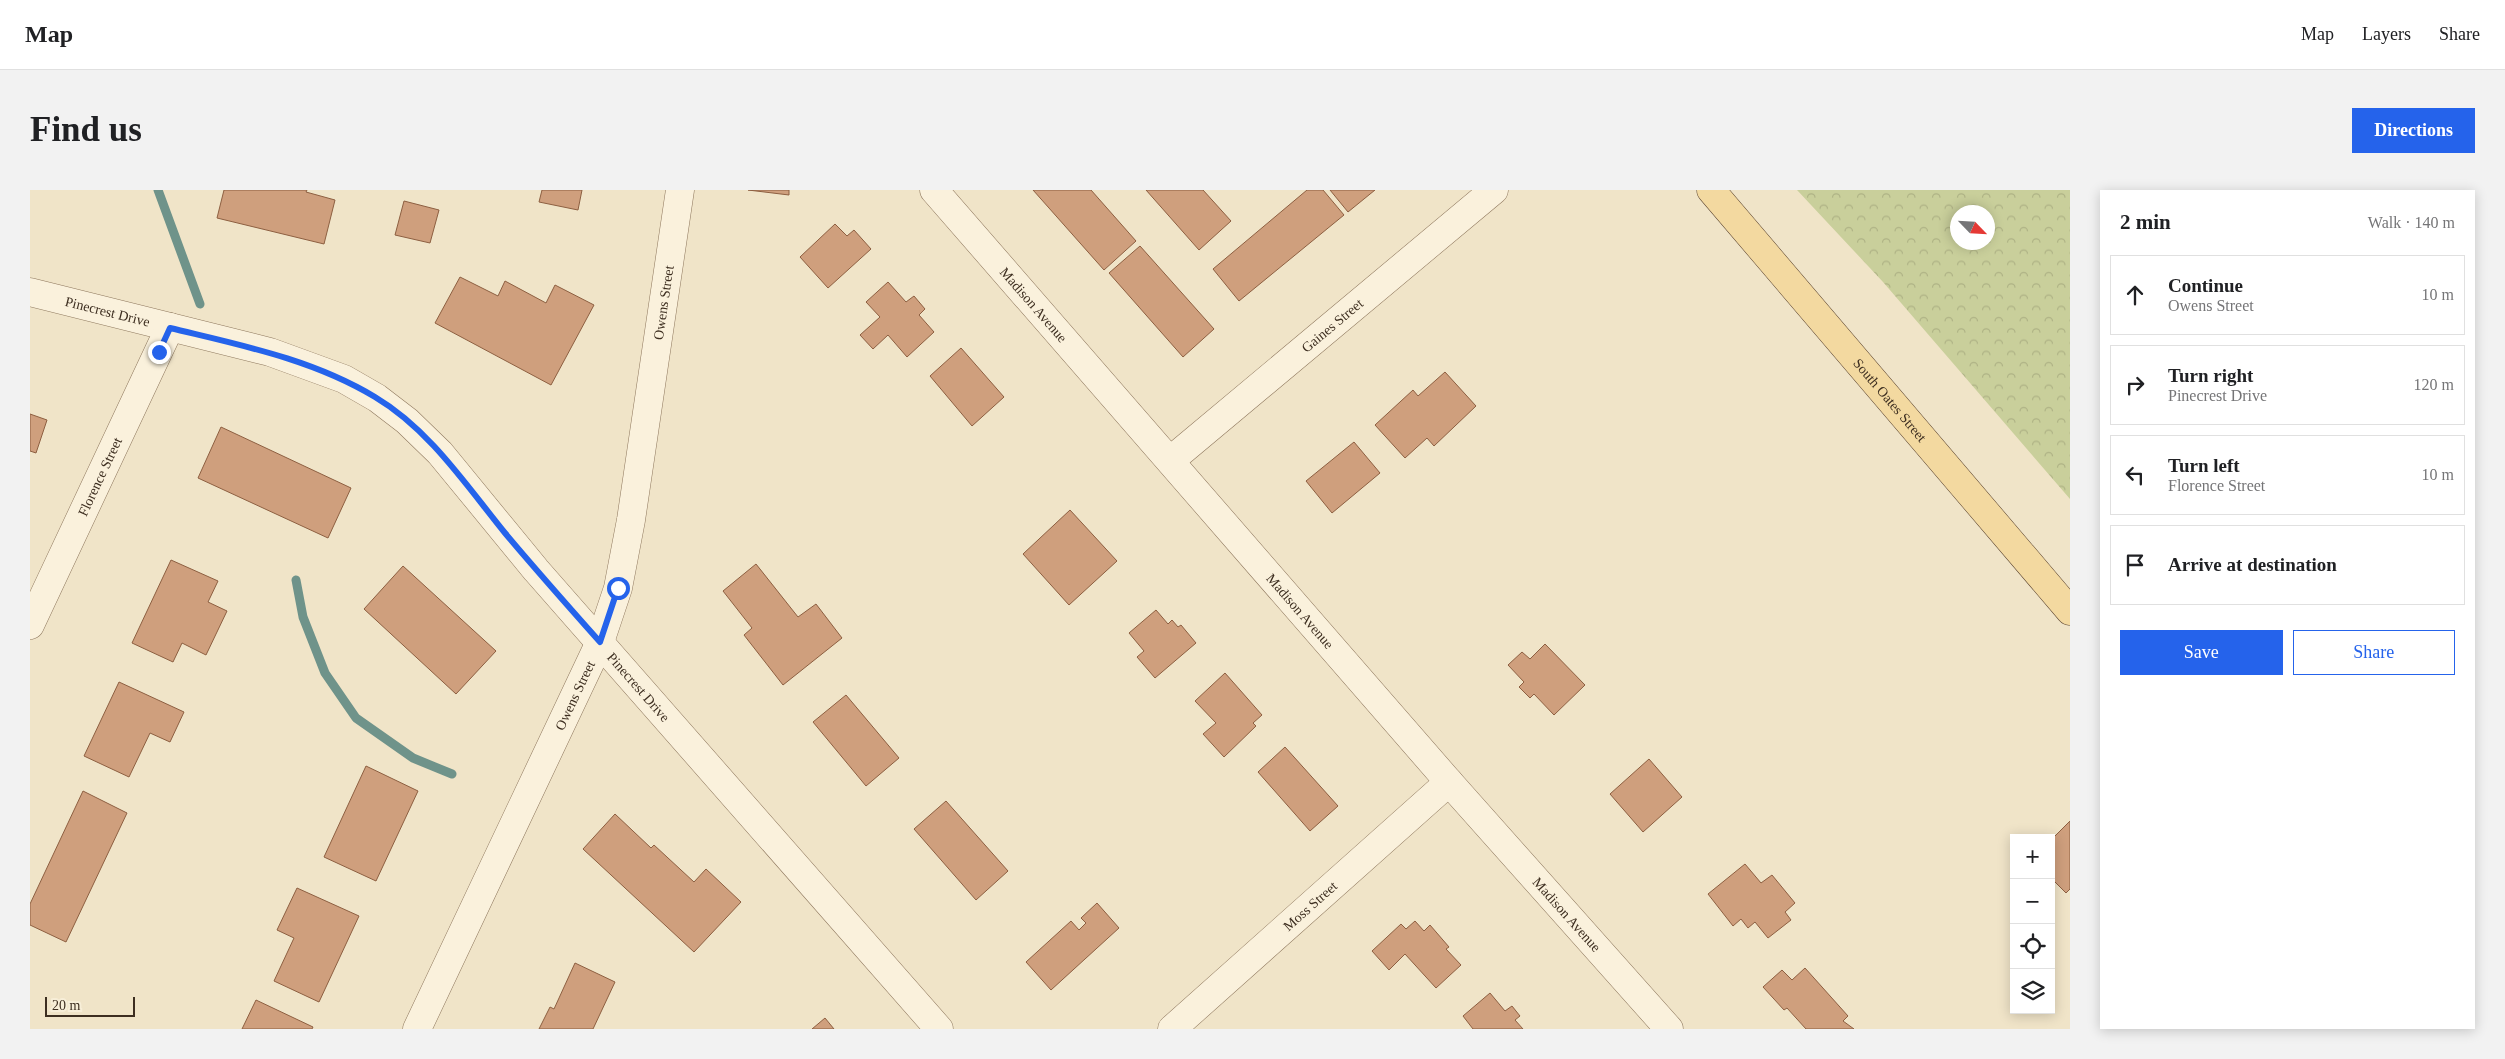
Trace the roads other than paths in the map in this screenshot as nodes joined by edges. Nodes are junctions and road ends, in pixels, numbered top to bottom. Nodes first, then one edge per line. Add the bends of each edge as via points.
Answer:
1 (680, 190) edge
2 (934, 190) edge
3 (1494, 190) edge
4 (1711, 190) edge
5 (30, 292) edge
6 (170, 328) junction
7 (1171, 460) junction
8 (2070, 611) edge
9 (30, 626) edge
10 (600, 642) junction
11 (1449, 782) junction
12 (417, 1029) edge
13 (939, 1029) edge
14 (1172, 1029) edge
15 (1669, 1029) edge

1 - 10 street, Owens Street via 631,520 618,588
2 - 7 street, Madison Avenue
3 - 7 street, Gaines Street
4 - 8 main road, South Oates Street
5 - 6 street, Pinecrest Drive
6 - 9 street, Florence Street
6 - 10 street, Pinecrest Drive via 270,352 344,380 408,421 440,453
7 - 11 street, Madison Avenue
10 - 12 street, Owens Street
10 - 13 street, Pinecrest Drive
11 - 14 street, Moss Street
11 - 15 street, Madison Avenue

